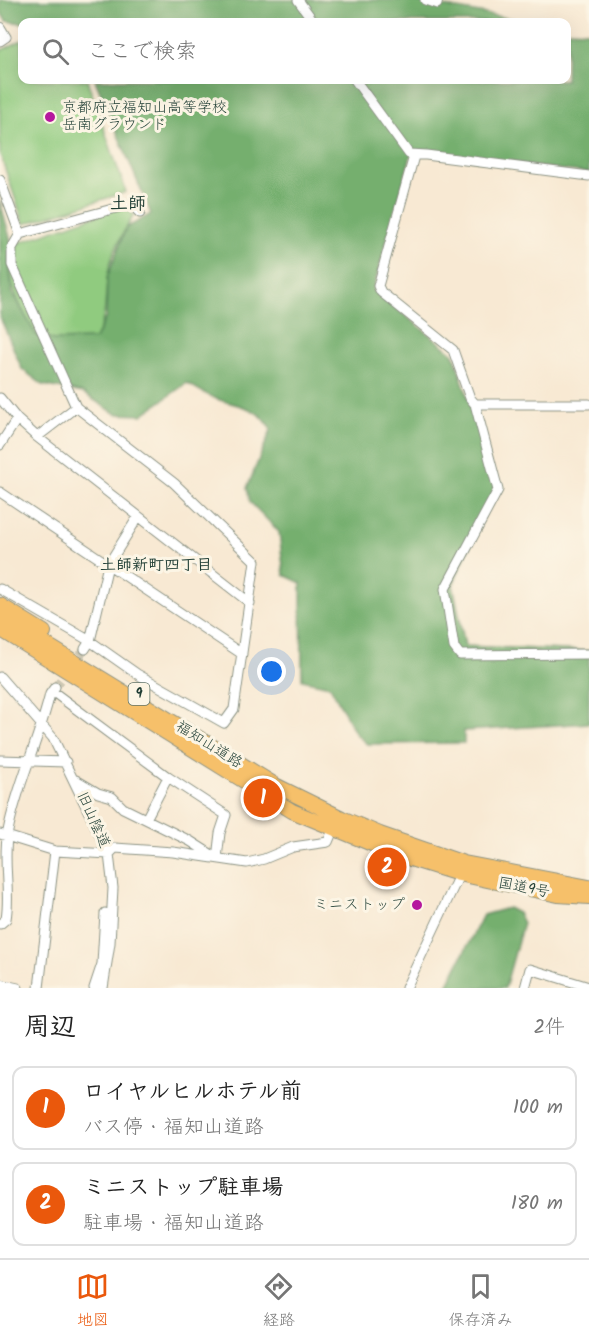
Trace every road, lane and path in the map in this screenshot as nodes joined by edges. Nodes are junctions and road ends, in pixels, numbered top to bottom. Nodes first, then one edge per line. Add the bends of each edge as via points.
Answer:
1 (298, 0) edge
2 (425, 0) edge
3 (438, 0) edge
4 (311, 18) edge
5 (0, 27) edge
6 (0, 41) edge
7 (358, 84) edge
8 (414, 156) junction
9 (589, 176) edge
10 (0, 180) edge
11 (140, 213) dead end
12 (20, 234) junction
13 (0, 398) edge
14 (475, 404) junction
15 (589, 404) edge
16 (75, 407) junction
17 (17, 419) junction
18 (37, 437) junction
19 (0, 445) edge
20 (0, 492) edge
21 (138, 517) junction
22 (108, 565) junction
23 (0, 589) edge
24 (250, 603) junction
25 (0, 605) edge
26 (0, 616) edge
27 (6, 632) edge
28 (88, 645) junction
29 (242, 654) junction
30 (589, 654) edge
31 (0, 676) edge
32 (43, 724) junction
33 (0, 760) edge
34 (30, 761) junction
35 (66, 762) junction
36 (168, 777) junction
37 (75, 779) junction
38 (277, 786) junction
39 (146, 819) junction
40 (333, 830) junction
41 (4, 834) edge
42 (55, 851) junction
43 (109, 854) junction
44 (217, 858) junction
45 (461, 869) junction
46 (589, 887) edge
47 (589, 897) edge
48 (0, 924) edge
49 (0, 984) edge
50 (589, 987) edge
51 (18, 988) edge
52 (39, 988) edge
53 (94, 988) edge
54 (103, 988) edge
55 (405, 988) edge
56 (525, 988) edge

1 - 4 street
2 - 3 street via 437,4
5 - 6 street via 6,38
7 - 8 street
8 - 9 street
8 - 14 street via 378,286 453,350
10 - 12 street
11 - 12 street via 131,204
12 - 16 street via 12,248 12,264
13 - 17 street
14 - 15 street
14 - 30 street via 498,490 445,589 454,647 460,655
16 - 18 street
16 - 24 street via 174,483 255,561
17 - 18 street
17 - 19 street
18 - 21 street
20 - 22 street
21 - 22 street
21 - 24 street
22 - 28 street
22 - 29 street
23 - 28 street
24 - 29 street
25 - 38 highway, 9
26 - 27 highway, 福知山道路 / 9
27 - 38 highway, 福知山道路 / 9
27 - 40 highway, 9 via 134,724 242,787
28 - 29 street via 224,723 234,709
31 - 32 street, 旧山陰道
32 - 34 street
32 - 35 street, 旧山陰道
32 - 36 street via 53,689
33 - 34 street
34 - 35 street
34 - 41 street
35 - 37 street, 旧山陰道
36 - 39 street
36 - 44 street via 226,815
37 - 39 street
37 - 43 street, 旧山陰道
38 - 45 highway, 福知山道路 / 9
39 - 44 street
40 - 44 street via 328,842 293,847 264,859 247,863
40 - 45 highway, 9 via 401,856
41 - 42 street
41 - 48 street via 10,899 6,919
42 - 43 street
42 - 52 street
43 - 44 street via 115,848
43 - 53 street via 102,964
43 - 54 street, 旧山陰道 via 110,943
45 - 46 highway, 国道9号 / 9
45 - 47 highway, 国道9号 / 9 via 558,895
45 - 55 street
49 - 51 street
50 - 56 street via 530,969

